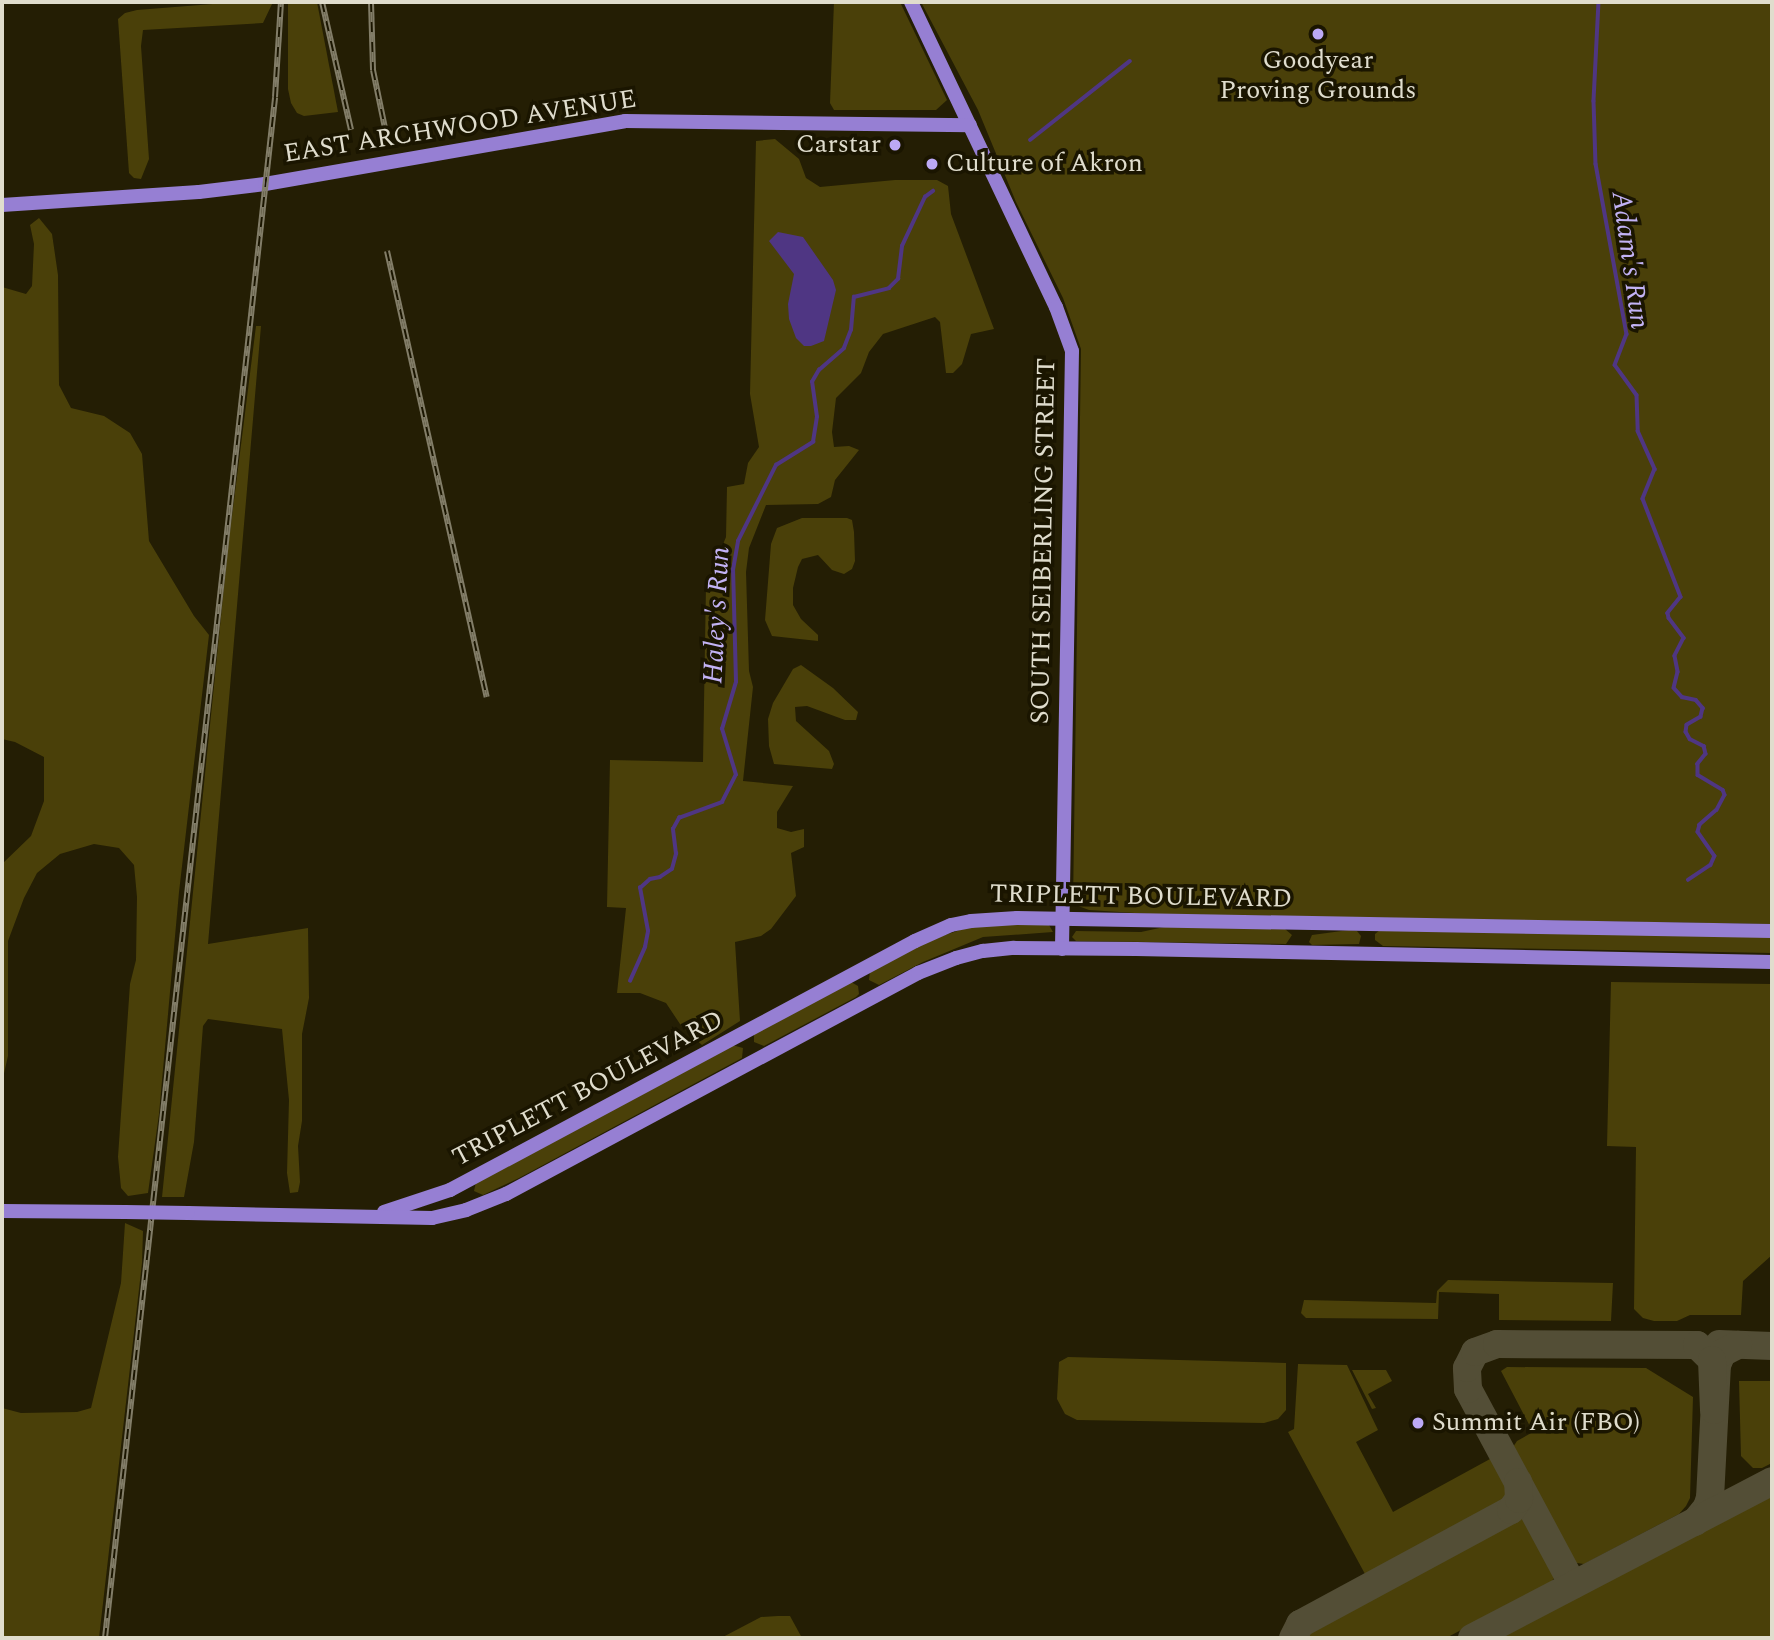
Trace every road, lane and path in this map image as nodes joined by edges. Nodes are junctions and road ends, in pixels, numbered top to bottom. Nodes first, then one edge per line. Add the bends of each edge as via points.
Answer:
1 (911, 2) edge
2 (970, 125) junction
3 (2, 205) edge
4 (1063, 919) junction
5 (1772, 931) edge
6 (1062, 948) junction
7 (1772, 962) edge
8 (2, 1210) edge
9 (370, 1216) junction

1 - 2 main road, SOUTH SEIBERLING STREET
2 - 3 main road, EAST ARCHWOOD AVENUE via 625,121 279,182
2 - 4 main road, SOUTH SEIBERLING STREET via 1056,307 1073,355
4 - 5 main road, TRIPLETT BOULEVARD
4 - 6 main road, SOUTH SEIBERLING STREET
4 - 9 main road, TRIPLETT BOULEVARD via 987,919 936,931 455,1188
6 - 7 main road, TRIPLETT BOULEVARD
6 - 9 main road, TRIPLETT BOULEVARD via 972,953 918,973 484,1204 432,1218
8 - 9 main road, TRIPLETT BOULEVARD, bridge

